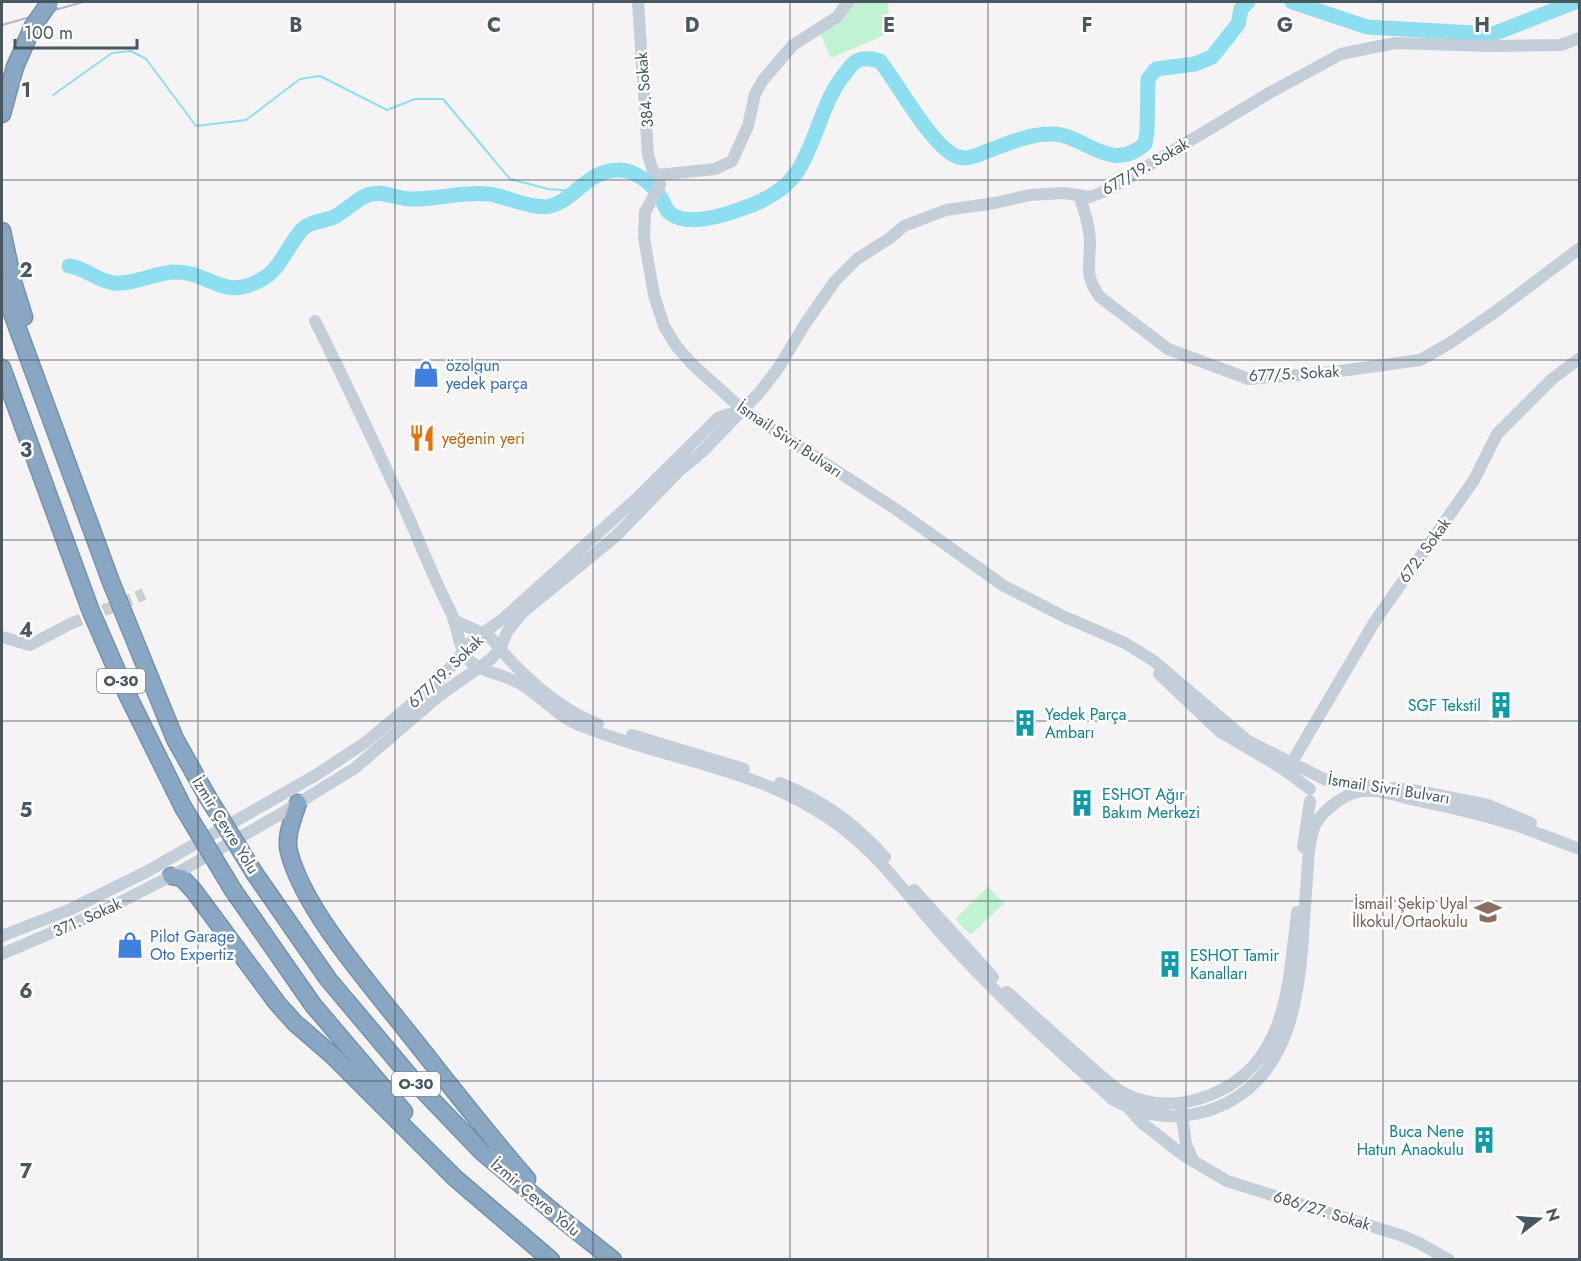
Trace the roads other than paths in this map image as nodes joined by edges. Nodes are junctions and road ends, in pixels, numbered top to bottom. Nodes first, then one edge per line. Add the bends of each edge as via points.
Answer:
1 (50, 2) edge
2 (638, 2) edge
3 (848, 2) edge
4 (1580, 38) edge
5 (2, 114) edge
6 (659, 180) junction
7 (1079, 195) junction
8 (2, 231) edge
9 (1580, 248) edge
10 (2, 286) edge
11 (315, 321) dead end
12 (1580, 358) edge
13 (2, 368) edge
14 (43, 396) junction
15 (2, 399) edge
16 (743, 410) junction
17 (69, 551) junction
18 (456, 621) junction
19 (70, 624) tunnel mouth
20 (483, 633) junction
21 (2, 637) edge
22 (1125, 643) junction
23 (500, 649) junction
24 (464, 653) junction
25 (479, 667) junction
26 (1292, 762) junction
27 (1329, 781) junction
28 (1310, 795) junction
29 (298, 804) junction
30 (1332, 805) junction
31 (1580, 842) edge
32 (1580, 849) edge
33 (146, 872) joint
34 (171, 876) junction
35 (2, 936) edge
36 (2, 954) edge
37 (1180, 1103) junction
38 (1129, 1109) junction
39 (1153, 1109) junction
40 (1182, 1123) junction
41 (1158, 1135) junction
42 (1195, 1164) junction
43 (563, 1221) junction
44 (551, 1260) edge
45 (563, 1260) edge
46 (613, 1260) edge
47 (1449, 1260) edge

1 - 5 highway, bridge via 33,26 15,67
2 - 6 street, 384. Sokak via 648,155
3 - 6 street via 837,17 793,45 763,80 732,161 715,169
4 - 7 street, 677/19. Sokak via 1562,45 1395,43 1341,54 1108,190 1090,197
6 - 16 street, İsmail Sivri Bulvarı via 645,212 644,238 646,263 664,326 692,364
7 - 9 street, 677/5. Sokak via 1090,240 1089,276 1101,297 1168,349 1249,379 1420,360 1495,312
7 - 16 street, 677/19. Sokak via 1030,195 946,210 904,226 857,259 836,281 779,367
8 - 14 highway
10 - 14 highway, İzmir Çevre Yolu / O-30
11 - 18 street
12 - 26 street, 672. Sokak via 1552,379 1497,434 1474,480 1375,621
13 - 17 highway, İzmir Çevre Yolu / O-30
14 - 43 highway, İzmir Çevre Yolu / O-30, bridge via 111,582 171,729 255,874 328,979 413,1080 481,1151
15 - 17 highway via 42,498
16 - 20 street, 677/19. Sokak via 718,418 636,499
16 - 22 street, İsmail Sivri Bulvarı via 1004,586
16 - 23 street, 677/19. Sokak via 616,536 523,612 507,632
17 - 45 highway, İzmir Çevre Yolu / O-30, bridge via 126,692 183,807 233,890 313,1005 394,1102 477,1186
18 - 20 street
18 - 24 street
19 - 21 street via 30,645
20 - 23 street
20 - 24 street, 677/19. Sokak
22 - 26 street, İsmail Sivri Bulvarı via 1154,661 1248,741
22 - 28 street, İsmail Sivri Bulvarı via 1219,731 1280,767
23 - 25 street, 677/19. Sokak
23 - 39 street via 538,687 586,719 758,774 837,812 863,833 1005,990 1101,1076
24 - 25 street
24 - 33 street, 677/19. Sokak via 439,681 366,742
25 - 29 street, 677/19. Sokak via 431,702 355,768
25 - 38 street via 521,684 579,725 755,781 822,814 885,867 948,942 1013,1009 1112,1099
26 - 27 street, İsmail Sivri Bulvarı
27 - 28 street via 1315,782
27 - 30 street via 1336,795
27 - 31 street, İsmail Sivri Bulvarı via 1418,791 1488,805
28 - 30 street via 1320,808
28 - 37 street via 1292,969 1286,1002 1274,1034 1260,1060 1241,1079 1222,1091
29 - 34 street, 677/19. Sokak
29 - 43 highway via 288,850 299,880 322,919 433,1063
30 - 32 street, İsmail Sivri Bulvarı via 1356,792 1376,792 1460,809
30 - 40 street, İsmail Sivri Bulvarı via 1316,824 1309,852 1301,969 1285,1038 1255,1084 1237,1098
33 - 35 street, 371. Sokak via 69,910
34 - 36 street, 371. Sokak via 107,909
34 - 44 highway via 182,878 194,891 295,1023 455,1178
37 - 39 street
37 - 40 street
38 - 39 street
38 - 41 street, 686/27. Sokak
39 - 40 street
39 - 41 street
40 - 41 street
40 - 42 street
41 - 42 street, 686/27. Sokak
42 - 47 street, 686/27. Sokak via 1227,1181 1403,1236
43 - 46 highway, İzmir Çevre Yolu / O-30

